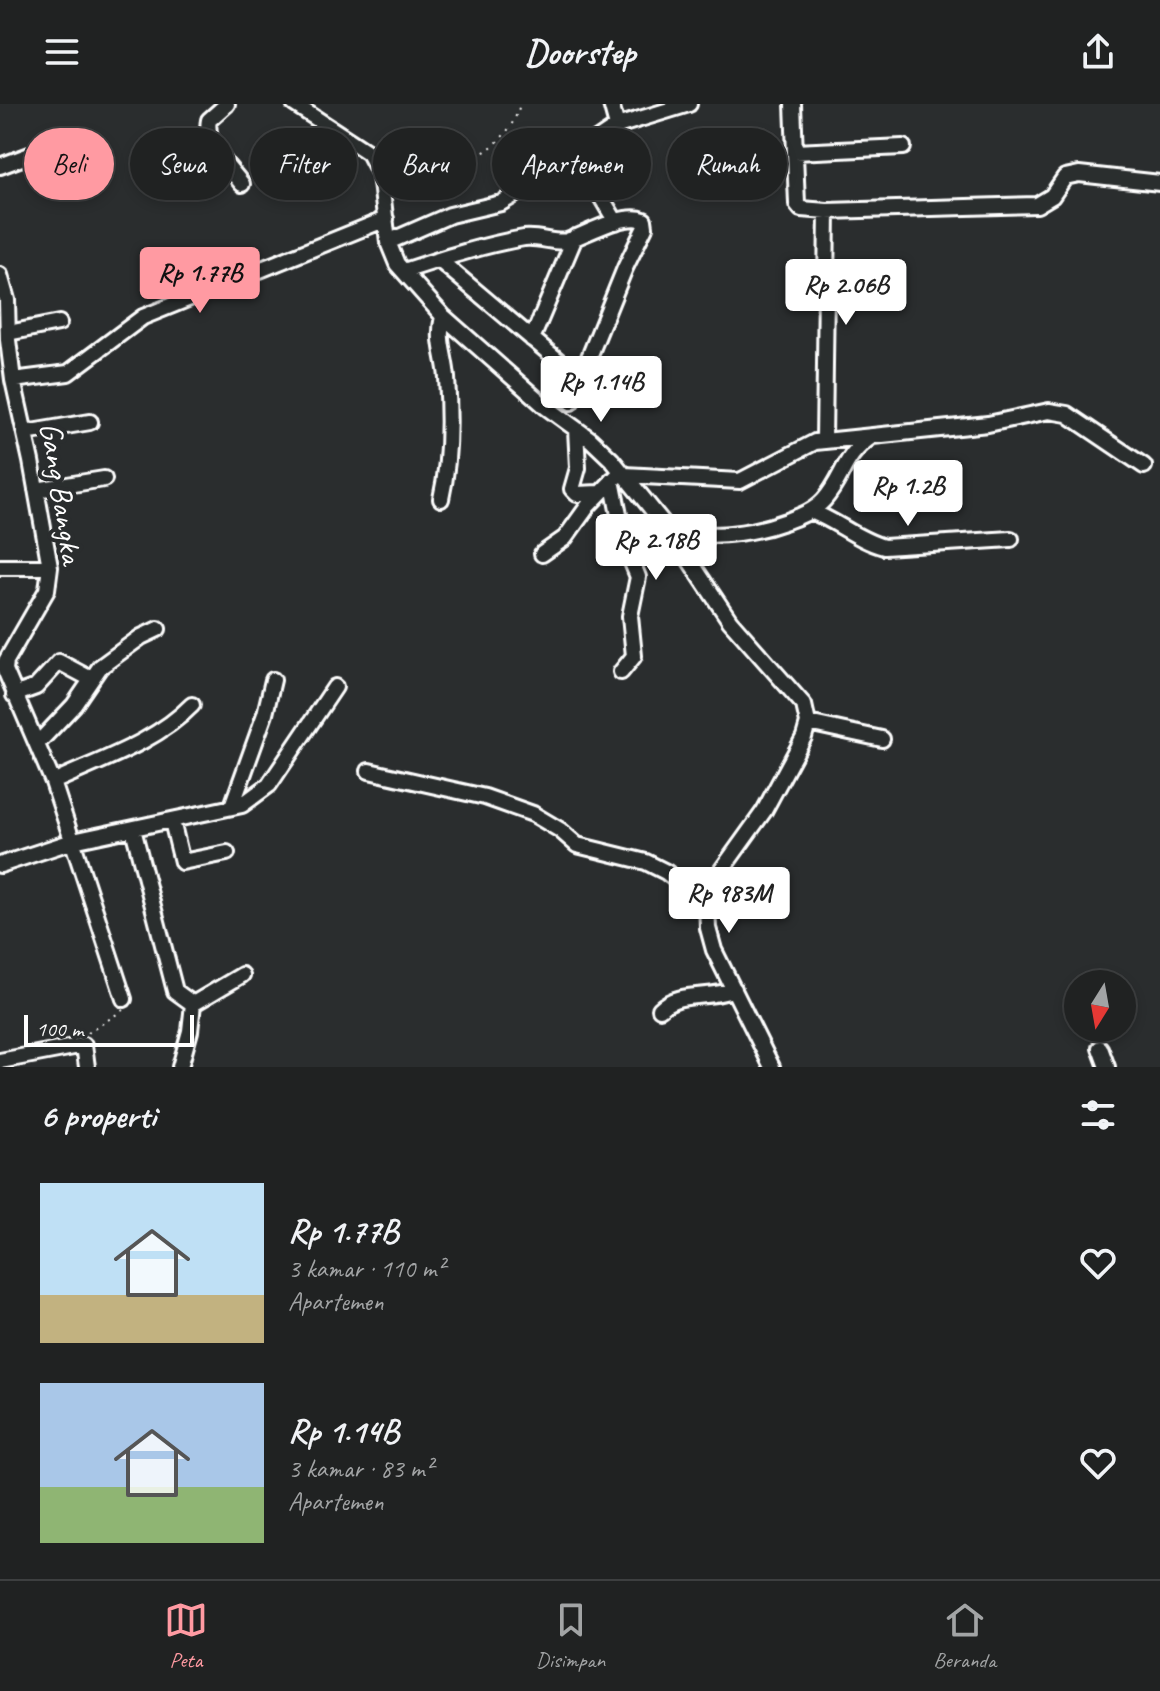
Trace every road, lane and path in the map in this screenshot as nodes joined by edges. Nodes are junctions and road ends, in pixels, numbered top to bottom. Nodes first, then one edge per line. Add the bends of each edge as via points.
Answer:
1 (227, 104) edge
2 (294, 104) edge
3 (520, 104) edge
4 (611, 104) edge
5 (689, 104) edge
6 (793, 104) edge
7 (617, 126) junction
8 (614, 128) edge
9 (903, 147) dead end
10 (795, 152) junction
11 (476, 155) edge
12 (24, 157) edge
13 (373, 160) edge
14 (0, 166) edge
15 (1160, 183) edge
16 (242, 184) dead end
17 (384, 200) edge
18 (506, 200) edge
19 (603, 200) edge
20 (827, 211) junction
21 (386, 219) junction
22 (616, 222) junction
23 (575, 237) junction
24 (388, 242) junction
25 (439, 260) junction
26 (404, 271) junction
27 (0, 275) edge
28 (443, 316) junction
29 (59, 323) dead end
30 (5, 338) edge
31 (532, 339) junction
32 (580, 379) junction
33 (13, 380) junction
34 (571, 402) dead end
35 (90, 422) dead end
36 (576, 429) junction
37 (25, 433) junction
38 (872, 437) junction
39 (824, 441) junction
40 (1144, 466) dead end
41 (619, 475) junction
42 (104, 479) dead end
43 (36, 490) junction
44 (599, 493) junction
45 (441, 499) dead end
46 (810, 511) junction
47 (672, 534) junction
48 (1011, 539) dead end
49 (542, 554) dead end
50 (0, 567) edge
51 (50, 567) junction
52 (158, 629) dead end
53 (2, 670) edge
54 (621, 672) dead end
55 (91, 679) junction
56 (273, 680) dead end
57 (335, 687) dead end
58 (14, 695) junction
59 (192, 705) dead end
60 (808, 723) junction
61 (882, 739) dead end
62 (38, 743) junction
63 (369, 771) dead end
64 (53, 782) junction
65 (232, 806) junction
66 (172, 821) junction
67 (133, 829) junction
68 (73, 841) junction
69 (227, 853) dead end
70 (0, 865) edge
71 (707, 904) junction
72 (242, 975) dead end
73 (734, 989) junction
74 (124, 999) joint
75 (193, 1004) junction
76 (660, 1009) dead end
77 (84, 1045) junction
78 (1100, 1048) dead end
79 (0, 1061) edge
80 (24, 1063) edge
81 (87, 1067) edge
82 (180, 1067) edge
83 (772, 1067) edge
84 (1107, 1067) edge

1 - 16 street via 209,120 208,133
2 - 13 street via 364,148
3 - 11 path via 505,135
4 - 7 street
5 - 7 street
6 - 10 street
7 - 8 street
9 - 10 street
10 - 20 street via 797,204
12 - 14 street
15 - 20 street via 1068,176 1037,205
17 - 21 street
18 - 24 street via 450,215
19 - 22 street
20 - 39 street
21 - 24 street
21 - 33 street via 143,317 68,373
22 - 23 street
22 - 32 street via 640,218 646,223
23 - 25 street via 564,242 540,237 503,242
23 - 31 street
24 - 26 street
25 - 26 street
25 - 31 street
26 - 28 street
27 - 30 street, Gang Bangka via 7,300
28 - 36 street
28 - 45 street via 439,333 447,380 449,454
29 - 30 street
30 - 33 street, Gang Bangka
31 - 32 street
32 - 34 street
33 - 37 street, Gang Bangka
35 - 37 street
36 - 41 street via 601,449
36 - 44 street via 578,468 572,489 577,494
37 - 43 street, Gang Bangka
38 - 39 street
38 - 40 street via 1049,411 1067,414
38 - 46 street via 859,445 828,495
39 - 41 street via 740,481
41 - 44 street
41 - 47 street
41 - 54 street via 625,545 638,577 630,616 634,656
42 - 43 street
43 - 51 street, Gang Bangka
44 - 49 street via 565,538
46 - 47 street via 735,535
46 - 48 street via 884,547
47 - 60 street via 730,621 804,705
50 - 51 street
51 - 53 street, Gang Bangka via 47,590
52 - 55 street via 120,652
53 - 58 street, Gang Bangka
55 - 58 street via 59,662 36,687
55 - 62 street
56 - 65 street
57 - 65 street via 269,785 242,805
58 - 62 street, Gang Bangka
59 - 64 street via 156,734
60 - 61 street
60 - 71 street via 770,799 718,875
62 - 64 street, Gang Bangka
63 - 71 street via 485,797 533,814 577,845 666,872
64 - 68 street, Gang Bangka
65 - 66 street
66 - 67 street
66 - 69 street via 183,863
67 - 68 street
67 - 75 street via 175,991
68 - 70 street
68 - 74 street, Gang Bangka
71 - 73 street via 711,940
72 - 75 street
73 - 76 street via 710,997 675,998
73 - 83 street
74 - 77 path via 121,1013 88,1033
75 - 82 street
77 - 80 street
77 - 81 street
78 - 84 street
79 - 80 street

